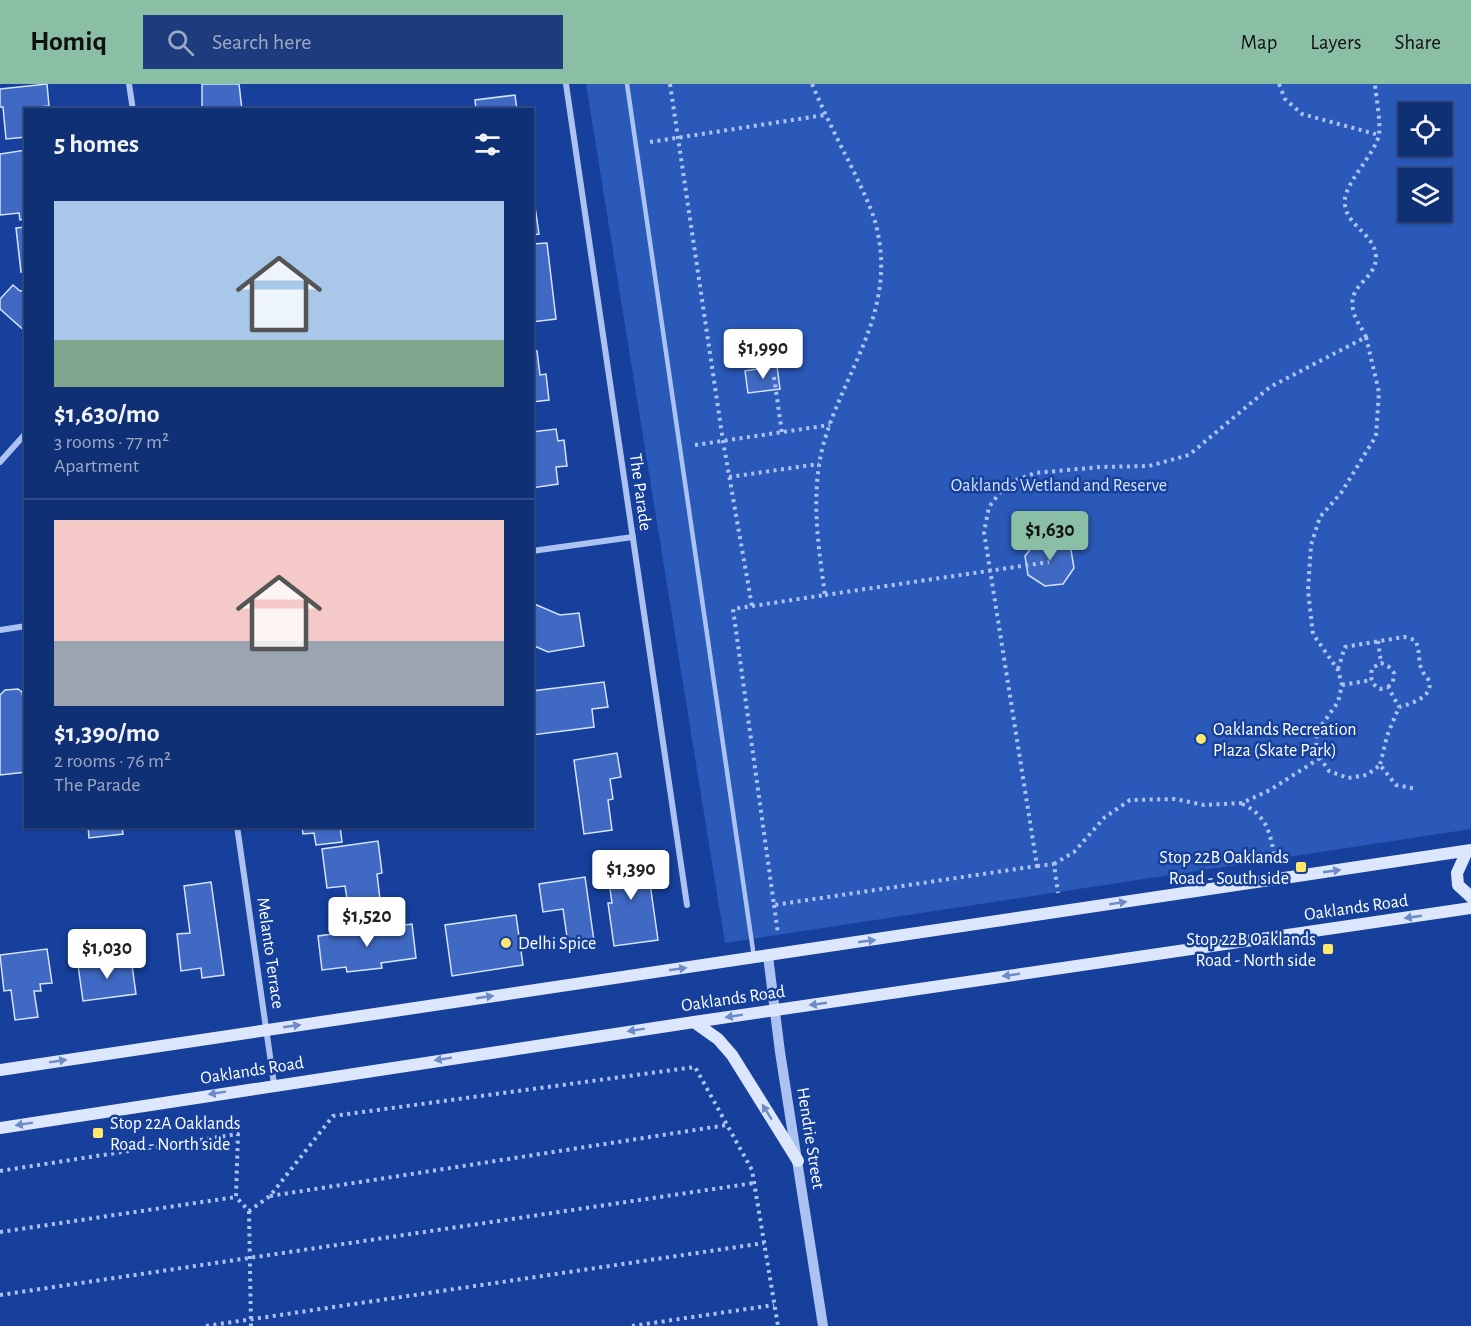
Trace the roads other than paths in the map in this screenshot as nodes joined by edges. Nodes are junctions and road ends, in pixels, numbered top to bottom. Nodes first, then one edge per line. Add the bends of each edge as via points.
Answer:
1 (129, 84) edge
2 (566, 84) edge
3 (627, 84) edge
4 (133, 108) edge
5 (24, 435) edge
6 (0, 462) edge
7 (633, 537) junction
8 (534, 551) edge
9 (24, 626) edge
10 (0, 630) edge
11 (237, 828) edge
12 (1469, 850) edge
13 (1471, 897) edge
14 (687, 905) dead end
15 (1471, 908) edge
16 (768, 956) junction
17 (754, 957) junction
18 (774, 1010) junction
19 (694, 1022) junction
20 (267, 1030) junction
21 (0, 1070) edge
22 (274, 1084) junction
23 (0, 1128) edge
24 (798, 1161) junction
25 (823, 1326) edge

1 - 4 street
2 - 7 street, The Parade
3 - 17 lane
5 - 6 street
7 - 8 street
7 - 14 street, The Parade
9 - 10 street
11 - 20 street, Melanto Terrace
12 - 13 main road via 1457,873 1458,885
16 -> 12 main road, Oaklands Road
15 -> 18 main road, Oaklands Road
16 - 17 main road, Oaklands Road
16 - 18 street, Hendrie Street
20 -> 17 main road, Oaklands Road
18 -> 19 main road, Oaklands Road
18 - 24 street, Hendrie Street
19 -> 22 main road, Oaklands Road
24 -> 19 main road via 732,1054
21 -> 20 main road, Oaklands Road
20 - 22 street, Melanto Terrace
22 -> 23 main road, Oaklands Road
24 - 25 street, Hendrie Street

